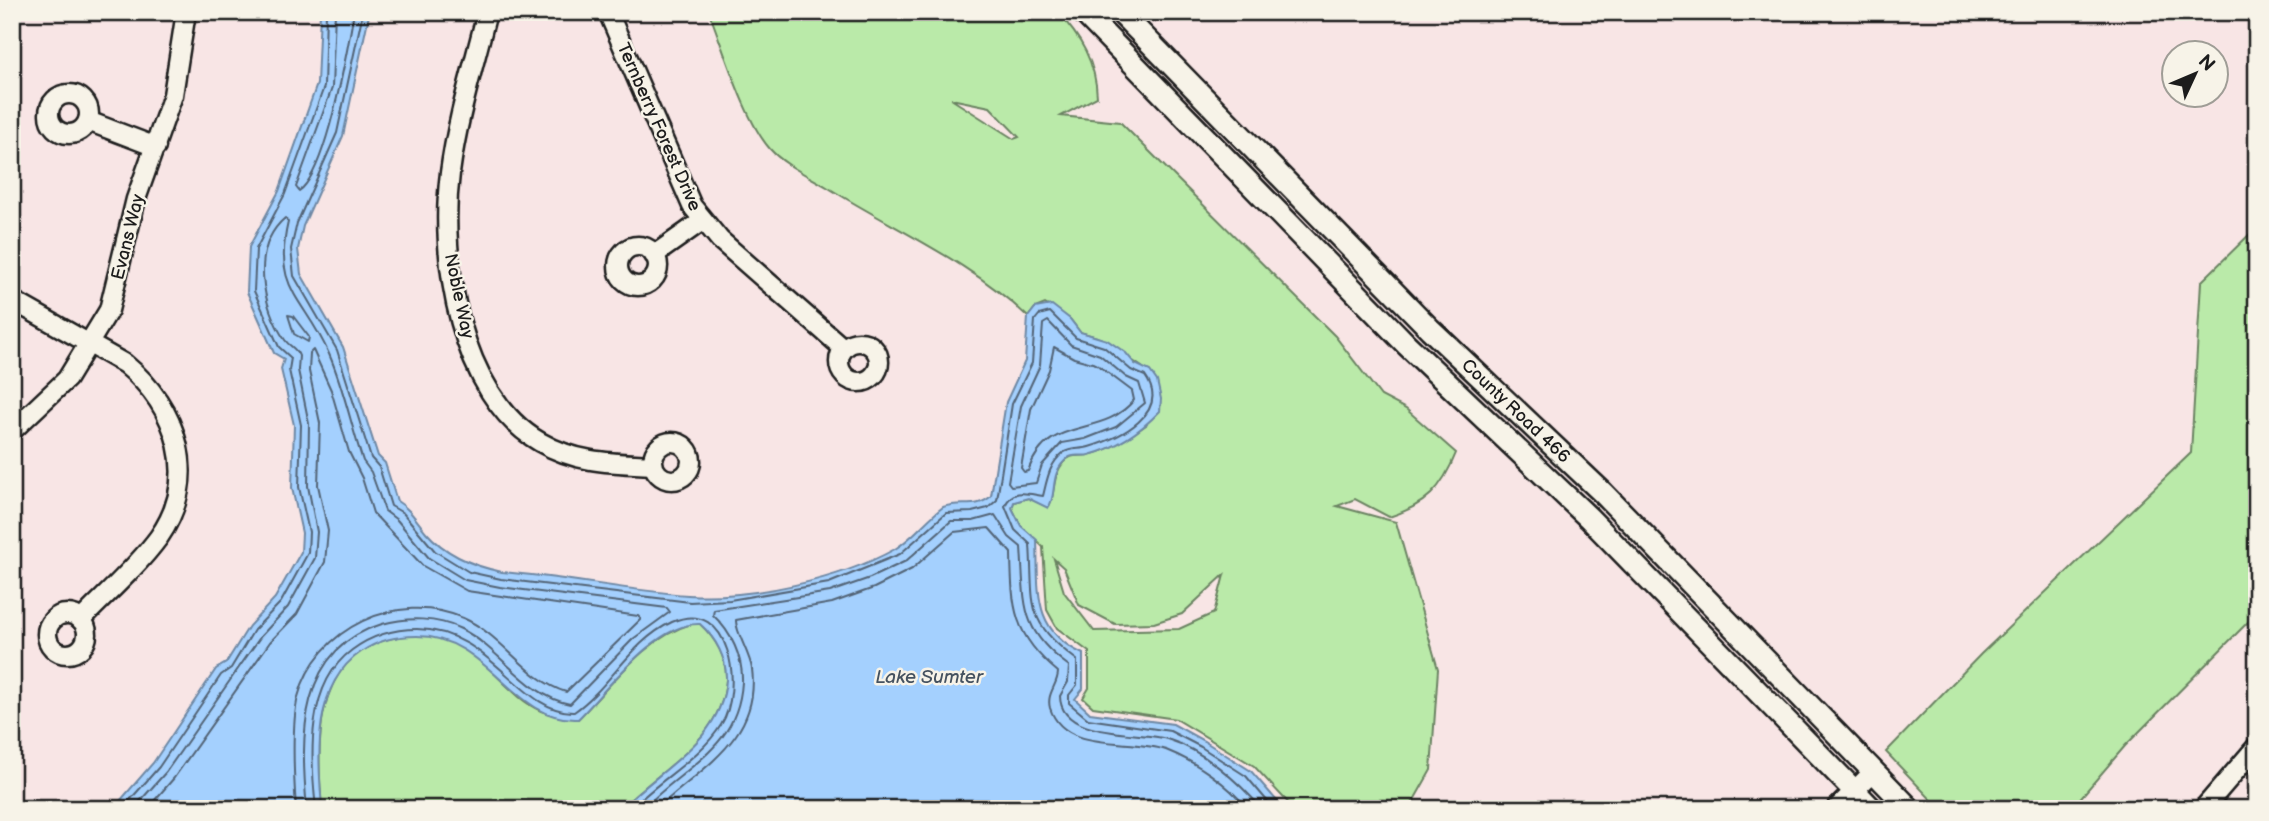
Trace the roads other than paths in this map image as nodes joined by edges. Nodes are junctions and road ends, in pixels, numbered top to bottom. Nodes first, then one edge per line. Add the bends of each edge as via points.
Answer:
1 (186, 12) edge
2 (487, 12) edge
3 (608, 12) edge
4 (1083, 12) edge
5 (1120, 12) edge
6 (88, 121) dead end
7 (156, 147) junction
8 (702, 221) junction
9 (654, 255) dead end
10 (12, 300) edge
11 (90, 344) junction
12 (843, 348) dead end
13 (12, 431) edge
14 (653, 465) dead end
15 (80, 620) dead end
16 (2257, 746) edge
17 (1874, 771) junction
18 (1855, 790) junction
19 (1836, 809) edge
20 (1872, 809) edge
21 (1910, 809) edge
22 (2203, 809) edge

1 - 7 street, Evans Way via 173,95
2 - 14 street, Noble Way via 455,144 447,198 452,276 470,347 487,388 515,423 534,438 572,457
3 - 8 street, Ternberry Forest Drive via 682,187
4 - 18 main road, County Road 466 via 1407,345 1589,518
5 - 17 main road, County Road 466 via 1430,328 1603,493
6 - 7 street
7 - 11 street, Evans Way via 136,200 108,310
8 - 9 street
8 - 12 street, Ternberry Forest Drive
10 - 11 street
11 - 13 street, Evans Way via 67,379
11 - 15 street via 125,364 164,406 177,441 180,479 173,509 158,537
16 - 22 street
17 - 18 street
17 - 21 main road, County Road 466
18 - 19 street
18 - 20 main road, County Road 466

